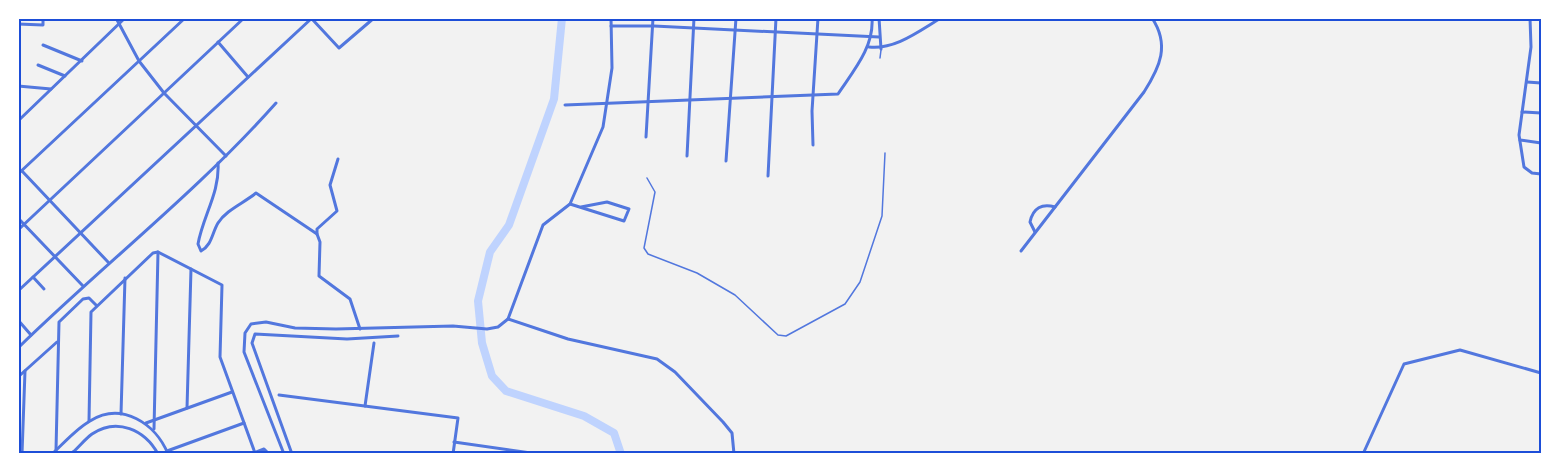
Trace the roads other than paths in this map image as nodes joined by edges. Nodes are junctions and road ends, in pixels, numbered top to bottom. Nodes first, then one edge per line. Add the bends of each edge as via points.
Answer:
1 (43, 18) edge
2 (116, 18) edge
3 (125, 18) edge
4 (185, 18) edge
5 (244, 18) edge
6 (311, 18) edge
7 (374, 18) edge
8 (611, 18) edge
9 (653, 18) edge
10 (694, 18) edge
11 (736, 18) edge
12 (776, 18) edge
13 (818, 18) edge
14 (872, 18) edge
15 (879, 18) edge
16 (941, 18) edge
17 (1152, 18) edge
18 (1530, 18) edge
19 (18, 24) edge
20 (118, 24) junction
21 (611, 26) junction
22 (654, 26) junction
23 (693, 28) junction
24 (736, 30) junction
25 (776, 32) junction
26 (818, 34) junction
27 (871, 36) junction
28 (879, 37) junction
29 (218, 42) junction
30 (43, 45) dead end
31 (869, 47) junction
32 (881, 49) junction
33 (880, 58) dead end
34 (82, 61) junction
35 (139, 61) junction
36 (38, 65) dead end
37 (65, 76) junction
38 (248, 77) junction
39 (1527, 82) junction
40 (1541, 82) edge
41 (18, 86) edge
42 (51, 89) junction
43 (164, 93) junction
44 (815, 95) junction
45 (772, 96) junction
46 (731, 98) junction
47 (690, 100) junction
48 (650, 102) junction
49 (276, 103) dead end
50 (607, 103) junction
51 (565, 105) dead end
52 (1522, 112) junction
53 (1541, 113) edge
54 (18, 121) edge
55 (196, 126) junction
56 (646, 137) dead end
57 (1520, 140) junction
58 (1541, 142) edge
59 (813, 145) dead end
60 (885, 153) dead end
61 (226, 156) junction
62 (687, 156) dead end
63 (338, 159) dead end
64 (726, 160) dead end
65 (218, 163) junction
66 (20, 172) edge
67 (1541, 174) edge
68 (768, 176) dead end
69 (647, 178) dead end
70 (50, 200) junction
71 (570, 204) junction
72 (580, 207) junction
73 (1055, 207) junction
74 (18, 218) edge
75 (24, 225) junction
76 (18, 230) edge
77 (81, 232) junction
78 (1035, 233) junction
79 (317, 234) junction
80 (1021, 251) dead end
81 (158, 252) junction
82 (55, 256) junction
83 (108, 262) junction
84 (191, 269) junction
85 (33, 277) junction
86 (125, 278) junction
87 (83, 286) junction
88 (44, 289) dead end
89 (18, 291) edge
90 (96, 306) junction
91 (508, 319) junction
92 (18, 320) edge
93 (375, 329) junction
94 (360, 330) junction
95 (31, 335) junction
96 (398, 336) dead end
97 (374, 338) junction
98 (58, 342) junction
99 (374, 343) dead end
100 (18, 348) edge
101 (25, 371) junction
102 (1541, 373) edge
103 (18, 377) edge
104 (232, 392) junction
105 (279, 396) dead end
106 (365, 406) junction
107 (188, 408) junction
108 (121, 414) junction
109 (154, 420) junction
110 (89, 421) junction
111 (146, 423) junction
112 (244, 423) junction
113 (153, 429) junction
114 (454, 442) junction
115 (503, 449) junction
116 (56, 450) junction
117 (168, 452) edge
118 (72, 453) edge
119 (253, 453) edge
120 (22, 454) edge
121 (52, 454) edge
122 (80, 454) edge
123 (158, 454) edge
124 (269, 454) edge
125 (284, 454) edge
126 (291, 454) edge
127 (453, 454) edge
128 (502, 454) edge
129 (538, 454) edge
130 (734, 454) edge
131 (1363, 454) edge

1 - 19 street via 43,25
2 - 20 street
3 - 20 street
4 - 35 street
5 - 29 street
6 - 7 street via 339,48
6 - 38 street
8 - 21 street
9 - 22 street
10 - 23 street
11 - 24 street
12 - 25 street
13 - 26 street
14 - 27 street
15 - 28 street
16 - 32 street
17 - 73 street via 1163,44 1159,67
18 - 39 street via 1532,46
20 - 34 street
20 - 35 street
21 - 22 street
21 - 50 street via 612,68
22 - 23 street
22 - 48 street
23 - 24 street
23 - 47 street
24 - 25 street
24 - 46 street
25 - 26 street
25 - 45 street
26 - 27 street
26 - 44 street
27 - 28 street
27 - 31 street
28 - 32 street
29 - 38 street
29 - 43 street
30 - 34 street
31 - 32 street
31 - 44 street via 838,94
32 - 33 lane
34 - 37 street
35 - 43 street
35 - 66 street
36 - 37 street
37 - 42 street
38 - 55 street
39 - 40 street
39 - 52 street
41 - 42 street
42 - 54 street
43 - 55 street
43 - 70 street
44 - 45 street
44 - 59 street
45 - 46 street
45 - 68 street
46 - 47 street
46 - 64 street
47 - 48 street
47 - 62 street
48 - 50 street
48 - 56 street
49 - 61 street
50 - 51 street
50 - 71 street via 603,128
52 - 53 street
52 - 57 street
55 - 61 street
55 - 77 street
57 - 58 street
57 - 67 street via 1526,171
60 - 69 lane via 882,216 860,282 845,304 786,336 778,335 735,296 697,273 648,254 644,248 655,192
61 - 65 street
63 - 79 street via 330,185 337,212 317,229
65 - 79 street via 218,186 205,214 198,244 201,251 207,248 218,223 229,211 256,193
65 - 83 street via 170,211
66 - 70 street
70 - 75 street
70 - 77 street
71 - 72 street
71 - 91 street via 543,225
72 - 72 street via 624,220 629,208 607,202
73 - 78 street
73 - 78 street via 1046,205 1035,210 1030,222
74 - 75 street
75 - 76 street
75 - 82 street
77 - 82 street
77 - 83 street
78 - 80 street
79 - 94 street via 319,276 350,299
81 - 84 street
81 - 86 street
81 - 109 street
82 - 85 street
82 - 87 street
83 - 87 street
84 - 104 street via 222,285 220,357
84 - 107 street
85 - 88 street
85 - 89 street
86 - 90 street
86 - 108 street
87 - 95 street
90 - 98 street via 89,298 82,299 61,318
90 - 110 street via 92,309
91 - 93 street via 487,329
91 - 130 street via 568,339 657,359 675,372 723,422 732,434
92 - 95 street
93 - 94 street
93 - 97 street
94 - 125 street via 295,328 266,322 251,324 245,333 244,352
95 - 100 street
96 - 97 street
97 - 126 street via 255,334 252,343
98 - 101 street
98 - 116 street
99 - 106 street
101 - 103 street
101 - 120 street
102 - 131 street via 1460,350 1404,364
104 - 107 street
104 - 112 street
105 - 106 street
106 - 114 street via 458,418
107 - 109 street
108 - 110 street
108 - 111 street
109 - 111 street
109 - 113 street
110 - 116 street
111 - 113 street
112 - 117 street
112 - 119 street
113 - 117 street
114 - 115 street
114 - 127 street
115 - 128 street
115 - 129 street
116 - 121 street
118 - 122 street
118 - 123 street via 92,434 122,426 139,433
119 - 124 street via 267,450
125 - 126 street

